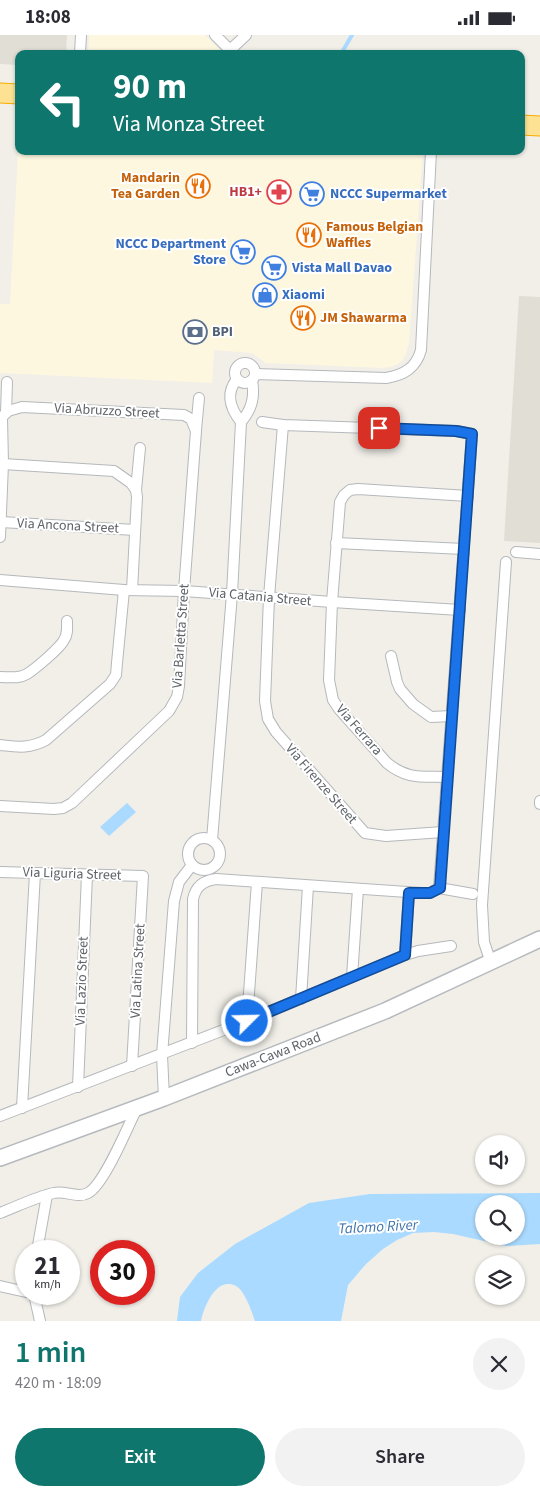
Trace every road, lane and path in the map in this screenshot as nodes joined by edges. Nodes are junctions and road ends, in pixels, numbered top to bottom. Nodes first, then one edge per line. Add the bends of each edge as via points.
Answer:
1 (81, 35) edge
2 (215, 35) edge
3 (246, 35) edge
4 (80, 50) edge
5 (230, 50) edge
6 (234, 50) edge
7 (0, 93) edge
8 (15, 94) edge
9 (525, 125) edge
10 (540, 126) edge
11 (431, 155) edge
12 (254, 377) junction
13 (237, 379) junction
14 (7, 382) dead end
15 (200, 398) dead end
16 (4, 415) junction
17 (241, 422) junction
18 (262, 422) dead end
19 (283, 425) junction
20 (196, 436) junction
21 (140, 448) dead end
22 (3, 464) junction
23 (136, 490) junction
24 (468, 496) junction
25 (1, 522) junction
26 (135, 530) junction
27 (0, 537) edge
28 (336, 543) junction
29 (464, 549) junction
30 (516, 552) dead end
31 (540, 554) edge
32 (506, 562) dead end
33 (0, 580) edge
34 (128, 590) junction
35 (184, 591) junction
36 (232, 594) junction
37 (269, 597) junction
38 (332, 602) junction
39 (460, 609) junction
40 (68, 621) dead end
41 (391, 656) dead end
42 (0, 677) edge
43 (452, 716) junction
44 (0, 745) edge
45 (448, 777) junction
46 (0, 806) edge
47 (443, 833) junction
48 (212, 840) junction
49 (192, 865) junction
50 (0, 872) edge
51 (35, 873) junction
52 (87, 875) junction
53 (143, 876) joint
54 (257, 882) junction
55 (308, 885) junction
56 (440, 888) junction
57 (358, 889) junction
58 (409, 893) junction
59 (473, 894) dead end
60 (540, 939) edge
61 (451, 946) dead end
62 (405, 955) junction
63 (491, 963) junction
64 (352, 977) junction
65 (301, 999) junction
66 (247, 1021) junction
67 (192, 1043) junction
68 (162, 1055) junction
69 (132, 1066) junction
70 (78, 1087) junction
71 (164, 1098) junction
72 (22, 1108) junction
73 (137, 1108) junction
74 (0, 1116) edge
75 (0, 1158) edge
76 (47, 1195) junction
77 (0, 1213) edge
78 (40, 1240) edge
79 (0, 1286) edge
80 (15, 1289) edge
81 (36, 1305) edge
82 (40, 1321) edge

1 - 4 street
2 - 5 street
3 - 6 street
7 - 8 highway
9 - 10 highway
11 - 12 street via 418,359 406,373 386,378
12 - 13 street via 242,383
12 - 13 street via 254,367 248,362 240,363 234,372
12 - 17 street via 252,405
13 - 17 street via 229,398
14 - 16 street
15 - 20 street, Via Barletta Street
16 - 20 street, Via Abruzzo Street via 22,407 184,415 191,419
16 - 22 street
17 - 36 street
18 - 19 street
19 - 24 street via 472,434
19 - 37 street
20 - 35 street, Via Barletta Street
21 - 23 street
22 - 23 street via 114,471
22 - 25 street
23 - 26 street
24 - 28 street, Via Ferrara via 350,491 340,502
24 - 29 street
25 - 26 street, Via Ancona Street
25 - 27 street
26 - 34 street
28 - 29 street
28 - 38 street, Via Ferrara
29 - 39 street
30 - 31 street
32 - 63 street via 482,905 484,942
33 - 34 street, Via Catania Street
34 - 35 street, Via Catania Street
34 - 44 street via 116,675 110,684 46,740 35,746
35 - 36 street, Via Catania Street
35 - 46 street, Via Barletta Street via 179,686 169,711 72,803 54,809
36 - 37 street, Via Catania Street
36 - 48 street
37 - 38 street, Via Catania Street
37 - 47 street, Via Firenze Street via 265,701 268,719 276,732 364,833 386,836
38 - 39 street, Via Catania Street
38 - 45 street, Via Ferrara via 329,680 333,700 387,763 401,773
39 - 43 street
40 - 42 street via 64,641 26,675
41 - 43 street via 400,689 413,704 431,717
43 - 45 street
45 - 47 street
47 - 56 street
48 - 49 street via 199,839 191,845 188,855
48 - 49 street via 220,851 216,865 209,870 199,870
49 - 68 street via 179,881 174,901
50 - 51 street, Via Liguria Street
51 - 52 street, Via Liguria Street
51 - 72 street
52 - 53 street, Via Liguria Street
52 - 70 street, Via Lazio Street
53 - 69 street, Via Latina Street
54 - 55 street
54 - 66 street
54 - 67 street via 216,879 201,884 194,893
55 - 57 street
55 - 65 street
56 - 58 street via 430,893
56 - 59 street
57 - 58 street
57 - 64 street
58 - 62 street
60 - 63 street, Cawa-Cawa Road
61 - 62 street
62 - 64 street
63 - 71 street, Cawa-Cawa Road via 386,1011
64 - 65 street
65 - 66 street
66 - 67 street
67 - 68 street
68 - 69 street
68 - 71 street
69 - 70 street
70 - 72 street
71 - 73 street, Cawa-Cawa Road
72 - 74 street
73 - 75 street, Cawa-Cawa Road
73 - 76 street via 104,1175 92,1191 85,1195 56,1192
76 - 77 street
76 - 78 street
79 - 80 street
81 - 82 street

